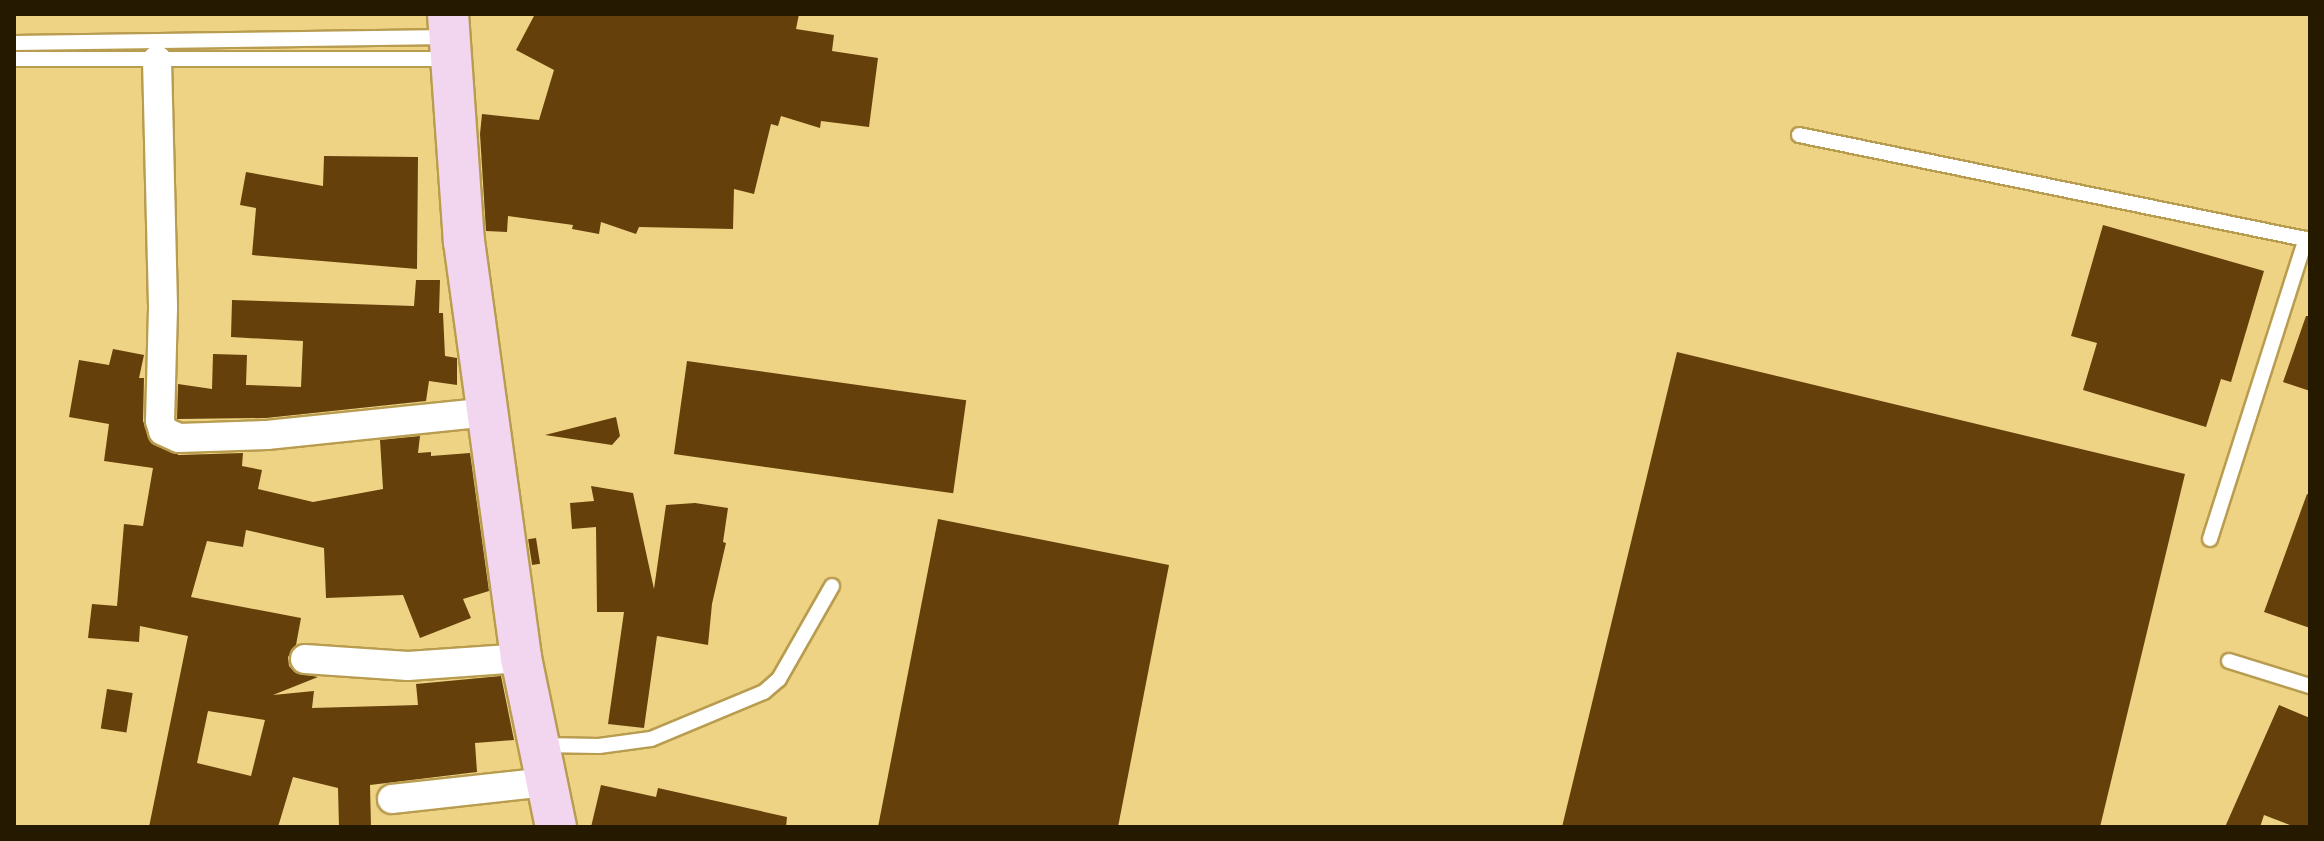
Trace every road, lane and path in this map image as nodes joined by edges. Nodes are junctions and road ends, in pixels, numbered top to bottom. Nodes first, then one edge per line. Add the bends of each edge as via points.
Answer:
1 (449, 36) edge
2 (14, 43) edge
3 (14, 59) edge
4 (157, 60) junction
5 (1799, 135) dead end
6 (2308, 240) edge
7 (488, 412) junction
8 (2210, 539) dead end
9 (832, 586) dead end
10 (521, 658) junction
11 (305, 659) dead end
12 (2229, 661) dead end
13 (2310, 686) edge
14 (541, 764) junction
15 (392, 799) dead end
16 (556, 827) edge

1 - 2 lane
1 - 4 lane
1 - 7 main road via 464,241
3 - 4 lane
4 - 7 street via 163,431 179,438 267,435
5 - 6 lane
6 - 8 lane
7 - 10 main road
9 - 14 lane via 779,679 764,692 651,739 599,746
10 - 11 street via 408,666
10 - 14 main road
12 - 13 lane
14 - 15 street
14 - 16 main road

